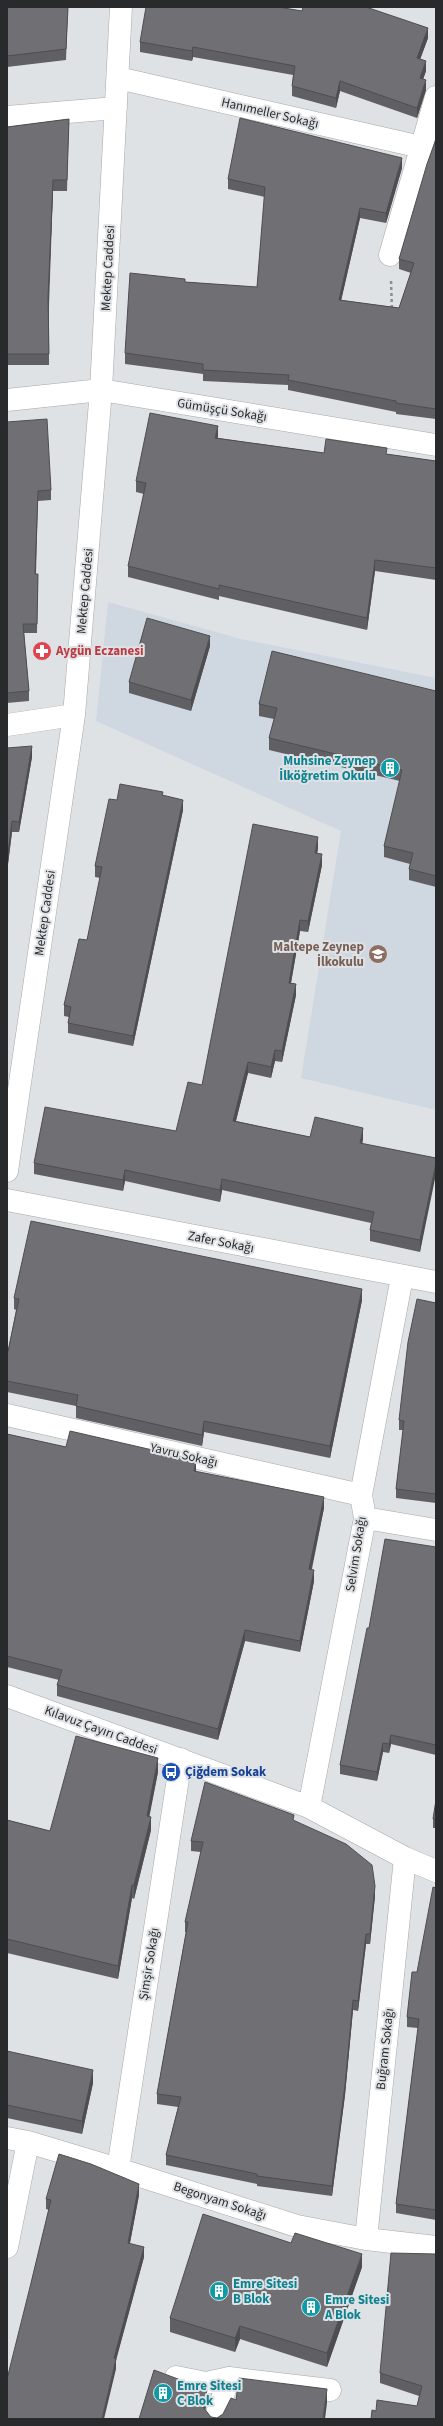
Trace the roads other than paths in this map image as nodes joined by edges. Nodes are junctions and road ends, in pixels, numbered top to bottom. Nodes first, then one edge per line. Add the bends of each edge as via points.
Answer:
1 (121, 7) edge
2 (118, 78) junction
3 (436, 97) edge
4 (116, 108) junction
5 (7, 117) edge
6 (421, 147) junction
7 (390, 255) road end
8 (101, 390) junction
9 (7, 400) edge
10 (436, 445) edge
11 (74, 715) junction
12 (7, 725) edge
13 (7, 1171) edge
14 (7, 1200) edge
15 (402, 1277) junction
16 (436, 1282) edge
17 (7, 1415) edge
18 (361, 1495) junction
19 (364, 1518) junction
20 (436, 1530) edge
21 (7, 1696) edge
22 (181, 1759) junction
23 (309, 1807) junction
24 (405, 1858) junction
25 (436, 1871) edge
26 (17, 2140) edge
27 (118, 2169) junction
28 (366, 2239) junction
29 (7, 2247) edge
30 (436, 2247) edge
31 (176, 2377) edge
32 (229, 2378) junction
33 (330, 2390) dead end
34 (215, 2419) edge

1 - 2 street, Mektep Caddesi
2 - 4 street, Mektep Caddesi
2 - 6 street, Hanımeller Sokağı
3 - 6 street
4 - 5 street
4 - 8 street, Mektep Caddesi
6 - 7 street
8 - 9 street, Gümüşçü Sokağı
8 - 10 street, Gümüşçü Sokağı
8 - 11 street, Mektep Caddesi
11 - 12 street
11 - 13 street, Mektep Caddesi
14 - 15 street, Zafer Sokağı
15 - 16 street, Zafer Sokağı
15 - 18 street, Selvim Sokağı
17 - 18 street, Yavru Sokağı
18 - 19 street, Selvim Sokağı
19 - 20 street
19 - 23 street, Selvim Sokağı
21 - 22 street, Kılavuz Çayırı Caddesi
22 - 23 street, Kılavuz Çayırı Caddesi
22 - 27 street, Şimşir Sokağı
23 - 24 street, Kılavuz Çayırı Caddesi
24 - 25 street, Kılavuz Çayırı Caddesi
24 - 28 street, Buğram Sokağı
26 - 27 street, Begonyam Sokağı
26 - 29 street
27 - 28 street, Begonyam Sokağı via 297,2226
28 - 30 street, Begonyam Sokağı
31 - 32 street via 206,2383
32 - 33 street
32 - 34 street

